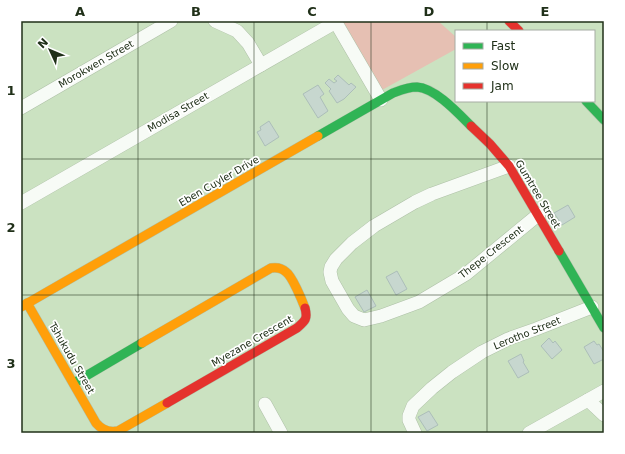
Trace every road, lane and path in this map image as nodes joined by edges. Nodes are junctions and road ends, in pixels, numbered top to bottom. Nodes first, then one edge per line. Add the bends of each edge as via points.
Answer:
1 (171, 21) edge
2 (215, 21) edge
3 (509, 21) edge
4 (336, 22) edge
5 (518, 30) edge
6 (261, 65) junction
7 (430, 90) joint
8 (381, 100) junction
9 (587, 102) edge
10 (21, 108) edge
11 (604, 120) edge
12 (509, 166) junction
13 (21, 203) edge
14 (539, 214) junction
15 (24, 305) edge
16 (592, 307) junction
17 (604, 328) edge
18 (74, 383) junction
19 (604, 391) edge
20 (588, 400) junction
21 (265, 404) dead end
22 (604, 415) edge
23 (96, 423) joint
24 (281, 433) edge
25 (415, 433) edge
26 (529, 433) edge

1 - 10 street, Morokwen Street
2 - 6 street via 237,31 248,43
3 - 5 main road
4 - 6 street, Modisa Street
4 - 8 street
6 - 13 street, Modisa Street
7 - 8 main road, Eben Cuyler Drive via 419,87 406,88
7 - 12 main road, Gumtree Street via 480,133
8 - 15 main road, Eben Cuyler Drive
9 - 11 main road
12 - 14 main road, Gumtree Street
12 - 14 street, Thepe Crescent via 415,202 382,220 352,243 333,262 330,272 348,309 354,316 364,320 419,302 466,274
14 - 16 main road, Gumtree Street
15 - 18 main road, Tshukudu Street
16 - 17 main road, Gumtree Street
16 - 25 street, Lerotho Street via 508,338 452,372 413,406 409,420
18 - 23 main road, Tshukudu Street
18 - 23 main road, Myezane Crescent via 267,270 278,268 288,273 306,309 306,318 302,325 118,431 105,431
19 - 20 street
20 - 22 street
20 - 26 street
21 - 24 street

